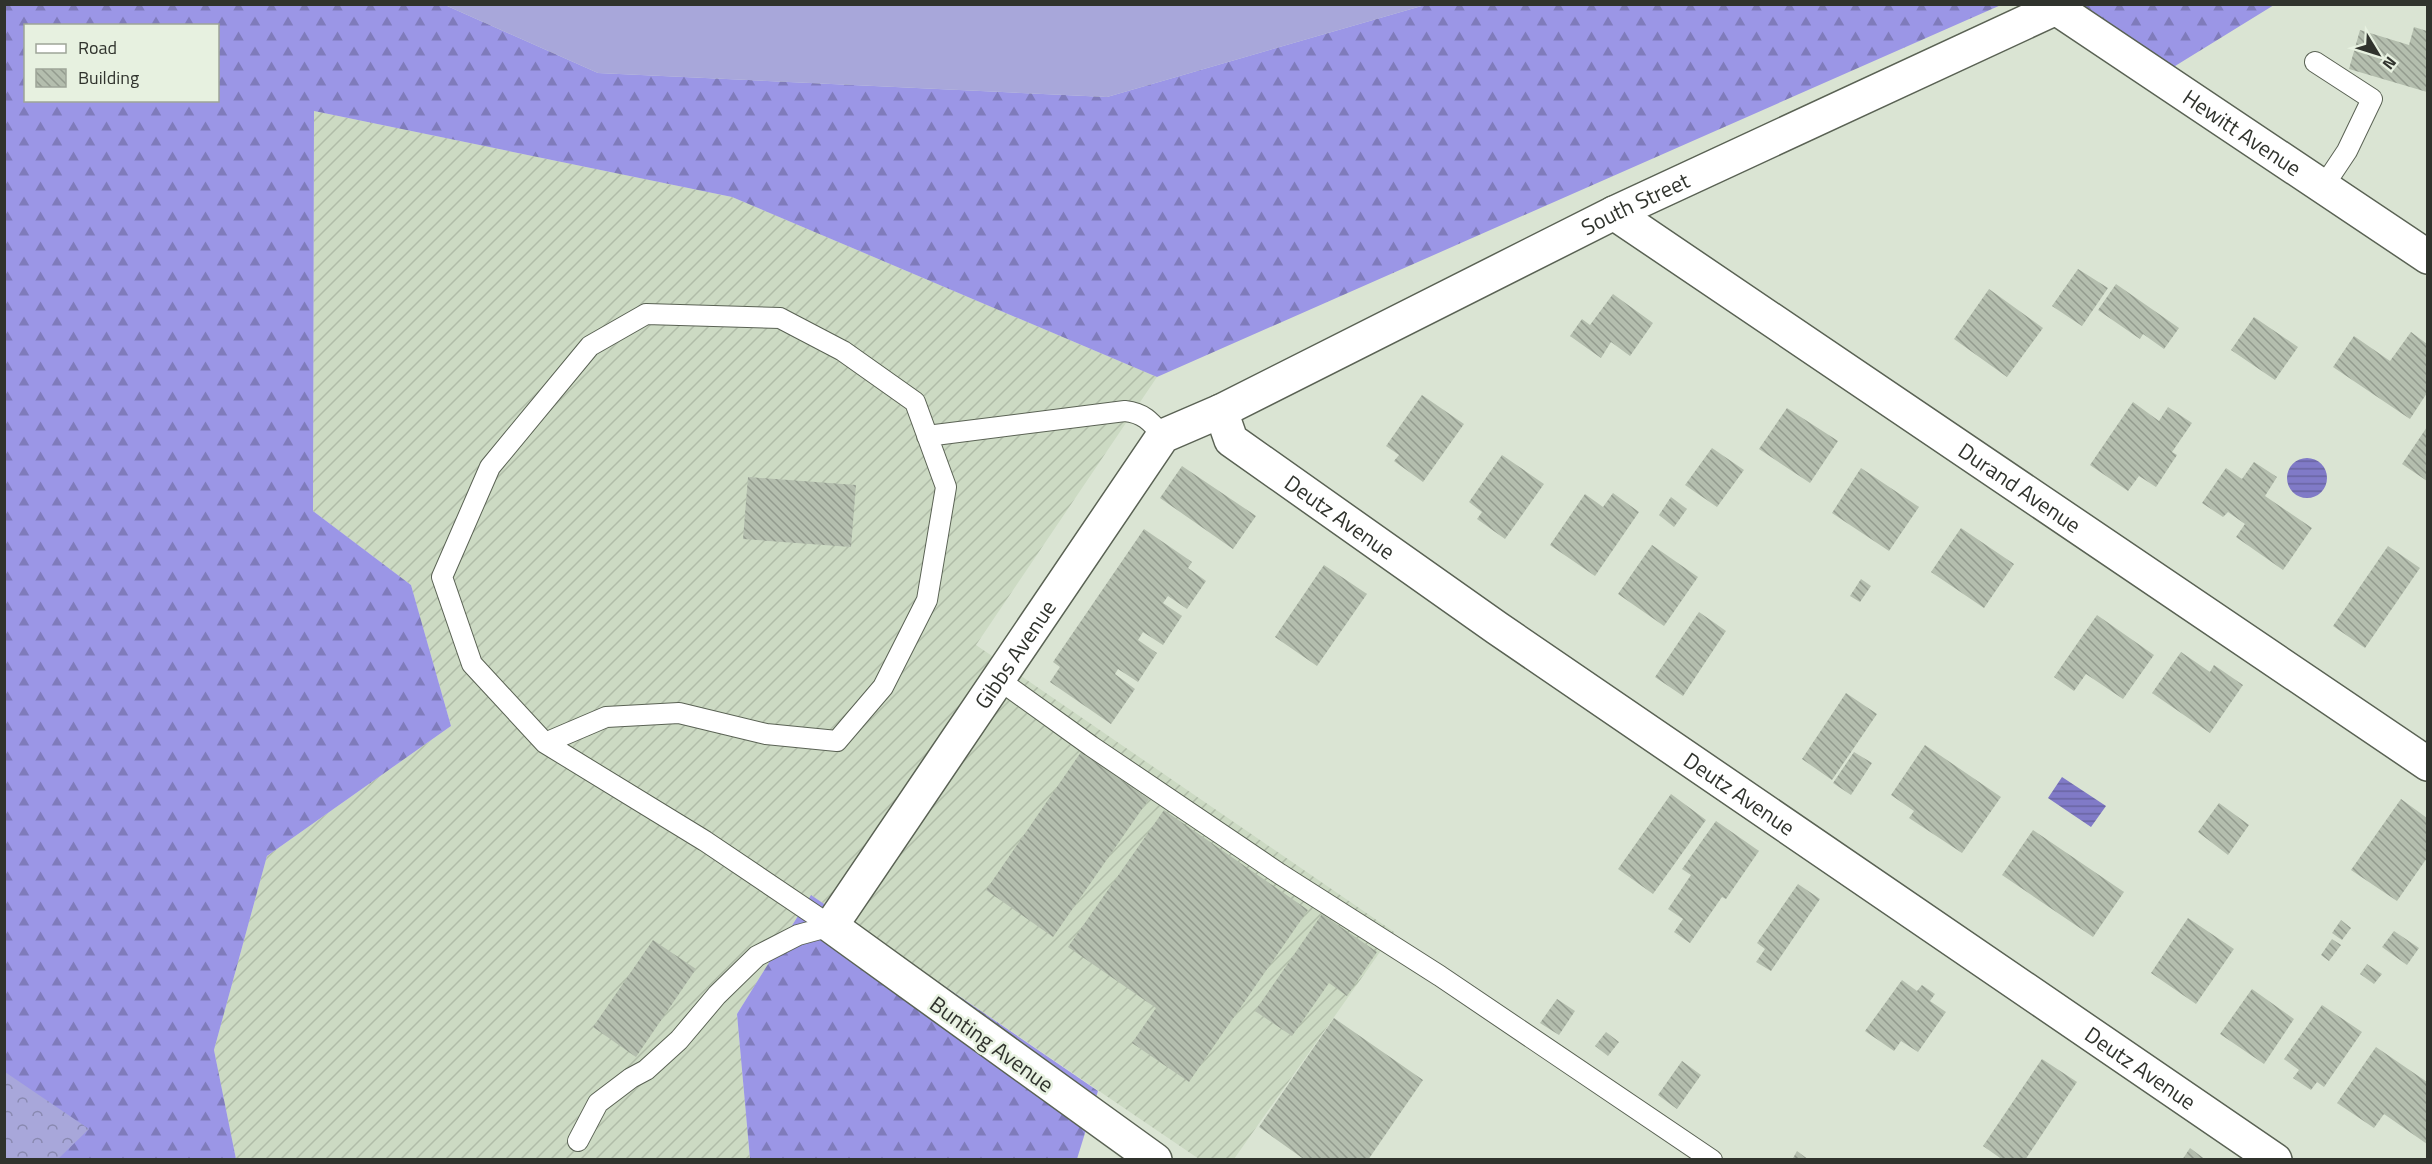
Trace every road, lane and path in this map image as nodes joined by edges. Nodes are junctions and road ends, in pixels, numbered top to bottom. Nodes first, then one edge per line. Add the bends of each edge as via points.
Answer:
1 (2056, 8) joint
2 (2315, 62) dead end
3 (2323, 187) junction
4 (1614, 213) junction
5 (2427, 257) edge
6 (1221, 411) junction
7 (927, 435) junction
8 (1163, 436) junction
9 (998, 679) junction
10 (545, 743) junction
11 (2427, 764) edge
12 (831, 926) junction
13 (578, 1142) dead end
14 (1155, 1160) edge
15 (1712, 1160) edge
16 (2275, 1160) edge

1 - 3 street, Hewitt Avenue
1 - 4 street, South Street
2 - 3 lane via 2372,99 2348,151
3 - 5 street, Hewitt Avenue
4 - 6 street, South Street
4 - 11 street, Durand Avenue
6 - 8 street
6 - 16 street, Deutz Avenue via 1231,441 1497,628
7 - 8 lane via 1125,411 1148,418
7 - 10 lane via 946,487 927,600 883,687 837,741 766,734 679,713 606,717
7 - 10 lane via 915,402 843,351 780,318 646,314 590,346 490,467 442,577 472,664
8 - 9 street, Gibbs Avenue
9 - 12 street, Gibbs Avenue
9 - 15 lane via 1280,874 1440,976
10 - 12 lane via 705,841
12 - 13 lane via 798,935 757,956 679,1040 646,1070 598,1103
12 - 14 street, Bunting Avenue

